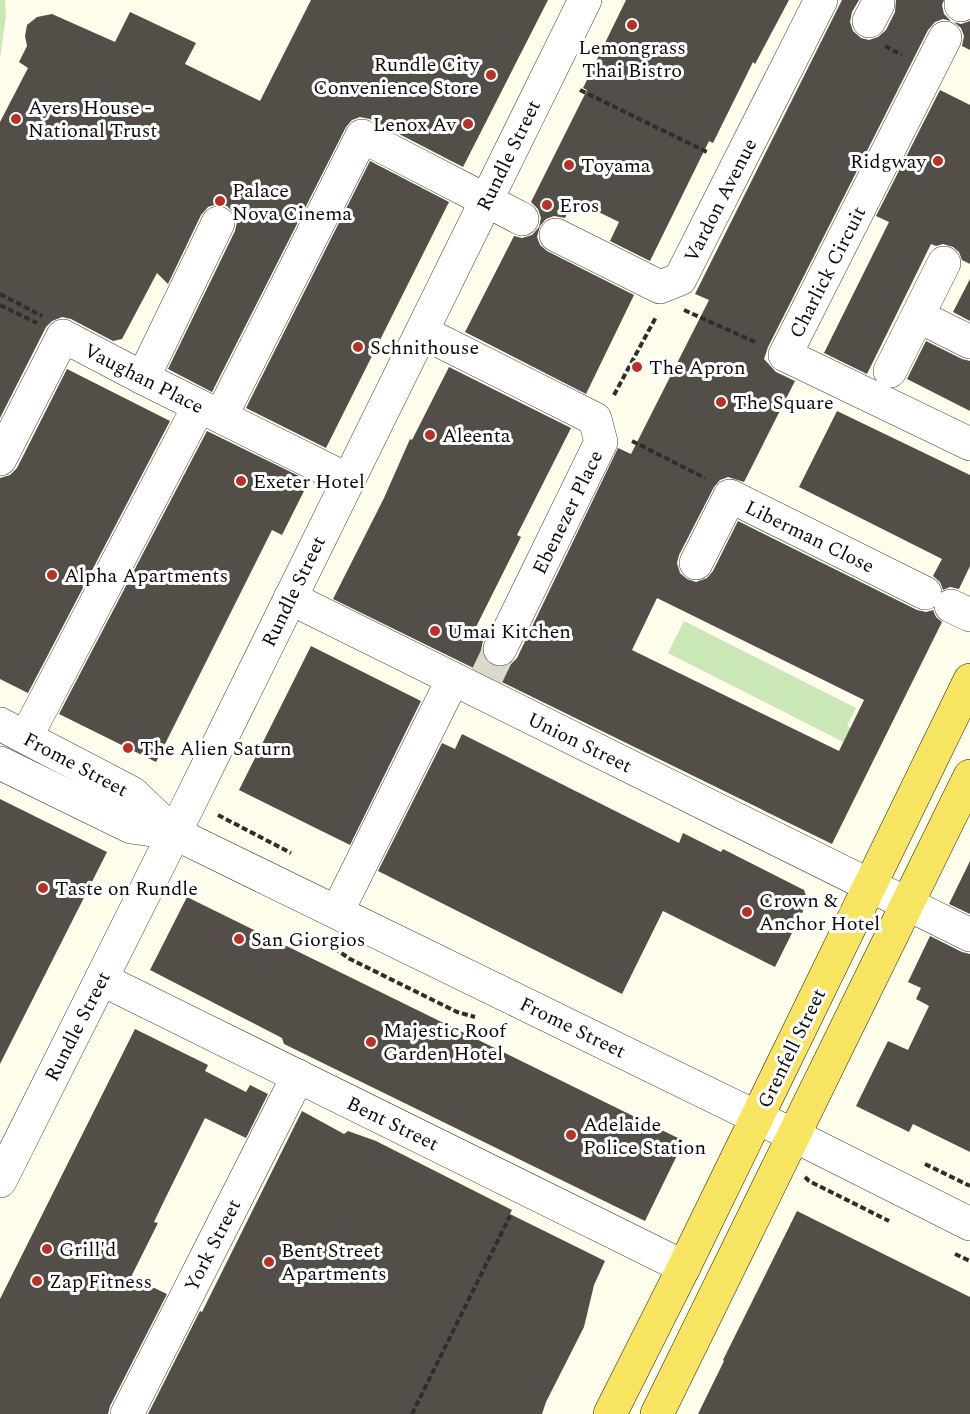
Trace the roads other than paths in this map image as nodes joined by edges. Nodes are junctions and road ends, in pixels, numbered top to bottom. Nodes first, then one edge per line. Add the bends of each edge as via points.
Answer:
1 (585, 0) edge
2 (821, 0) edge
3 (945, 38) dead end
4 (486, 200) junction
5 (522, 219) dead end
6 (218, 223) dead end
7 (556, 236) dead end
8 (944, 263) dead end
9 (918, 316) junction
10 (422, 332) junction
11 (970, 342) edge
12 (890, 371) dead end
13 (142, 378) junction
14 (210, 411) junction
15 (970, 444) edge
16 (0, 459) edge
17 (348, 480) junction
18 (696, 563) dead end
19 (290, 598) junction
20 (949, 604) edge
21 (500, 649) tunnel mouth
22 (970, 680) edge
23 (472, 683) junction
24 (13, 730) edge
25 (0, 763) edge
26 (970, 776) edge
27 (174, 833) junction
28 (870, 885) junction
29 (908, 904) junction
30 (337, 912) junction
31 (970, 934) edge
32 (101, 979) junction
33 (298, 1076) junction
34 (757, 1118) junction
35 (795, 1136) junction
36 (0, 1181) edge
37 (970, 1224) edge
38 (684, 1267) junction
39 (127, 1414) edge
40 (610, 1414) edge
41 (657, 1414) edge

1 - 4 street, Rundle Street
2 - 7 street, Vardon Avenue via 680,279 662,294
3 - 15 street, Charlick Circuit via 785,355
4 - 5 street
4 - 10 street, Rundle Street
4 - 14 street via 362,136
6 - 13 street
8 - 9 street
9 - 11 street
9 - 12 street
10 - 17 street, Rundle Street
10 - 21 street, Ebenezer Place via 595,419 601,442
13 - 14 street, Vaughan Place
13 - 16 street, Vaughan Place via 57,333
14 - 17 street, Vaughan Place
14 - 24 street
17 - 19 street, Rundle Street
18 - 20 street, Liberman Close via 730,496
19 - 23 street, Union Street
19 - 27 street, Rundle Street
22 - 28 main road, Grenfell Street
23 - 28 street, Union Street
23 - 30 street
24 - 27 street, Frome Street via 132,793
25 - 27 street, Frome Street via 131,827
26 - 29 main road
27 - 30 street, Frome Street
27 - 32 street, Rundle Street
28 - 29 street, Union Street
28 - 34 main road, Grenfell Street
29 - 31 street, Union Street
29 - 35 main road
30 - 34 street, Frome Street
32 - 33 street, Bent Street
32 - 36 street, Rundle Street
33 - 38 street, Bent Street
33 - 39 street, York Street
34 - 35 street, Frome Street
34 - 38 main road, Grenfell Street
35 - 37 street, Frome Street
35 - 41 main road
38 - 40 main road, Grenfell Street

